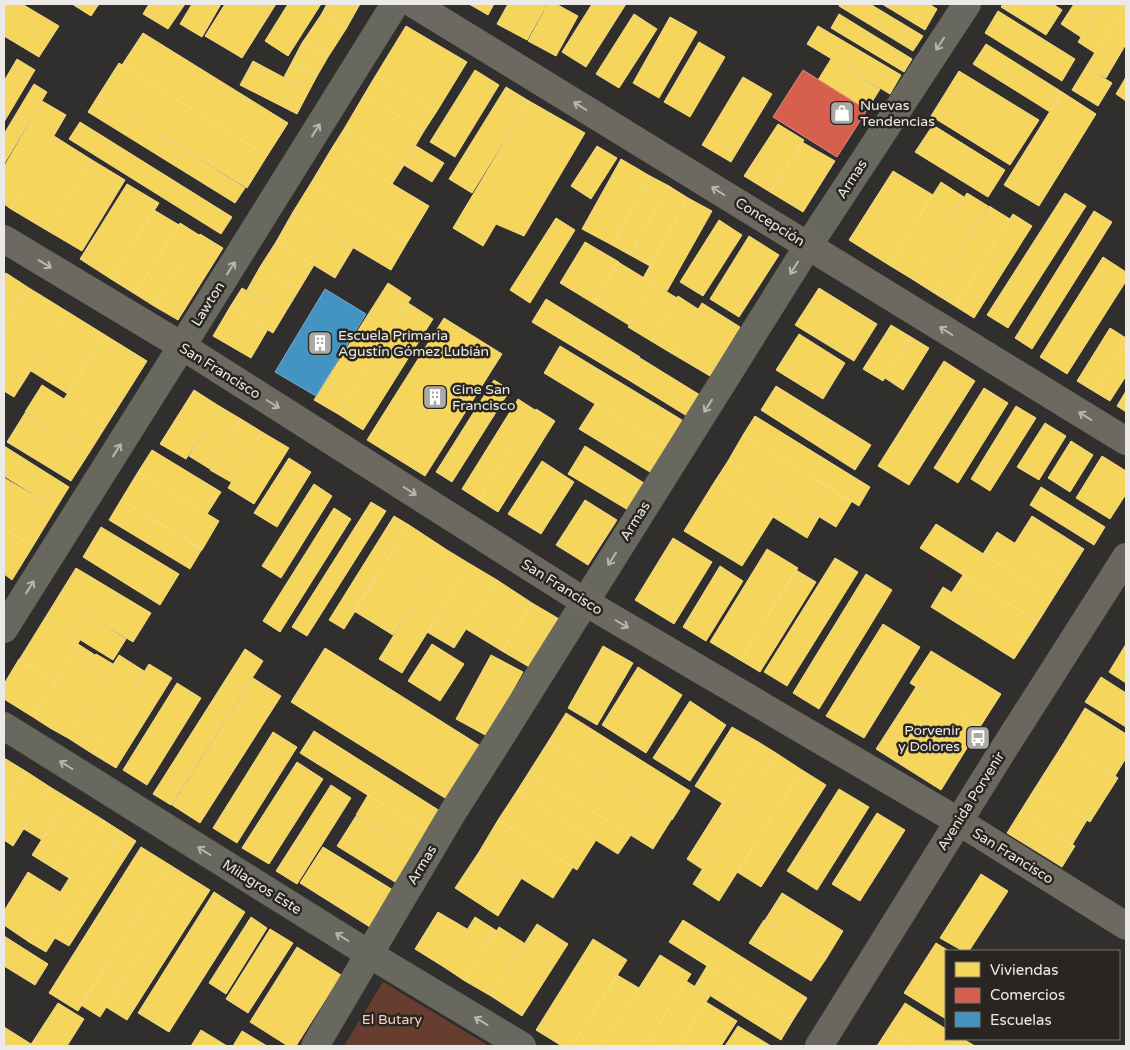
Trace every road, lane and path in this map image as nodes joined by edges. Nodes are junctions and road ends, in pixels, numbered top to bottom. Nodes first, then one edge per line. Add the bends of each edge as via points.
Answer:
1 (395, 4) edge
2 (414, 4) edge
3 (967, 4) edge
4 (4, 239) edge
5 (808, 246) junction
6 (182, 346) junction
7 (1126, 442) edge
8 (1126, 558) edge
9 (585, 602) junction
10 (4, 629) edge
11 (4, 726) edge
12 (958, 821) junction
13 (1126, 926) edge
14 (369, 954) junction
15 (315, 1046) edge
16 (522, 1046) edge
17 (819, 1046) edge

6 -> 1 street, Lawton
5 -> 2 street, Concepción
3 -> 5 street, Armas
4 -> 6 street, San Francisco
7 -> 5 street, Concepción
5 -> 9 street, Armas
6 -> 9 street, San Francisco
10 -> 6 street, Lawton
8 - 12 main road, Avenida Porvenir
9 -> 12 street, San Francisco
9 - 14 street, Armas via 453,812
14 -> 11 street, Milagros Este
12 - 13 street, San Francisco
12 - 17 main road, Avenida Porvenir
14 - 15 street, Armas
16 -> 14 street, Milagros Este

